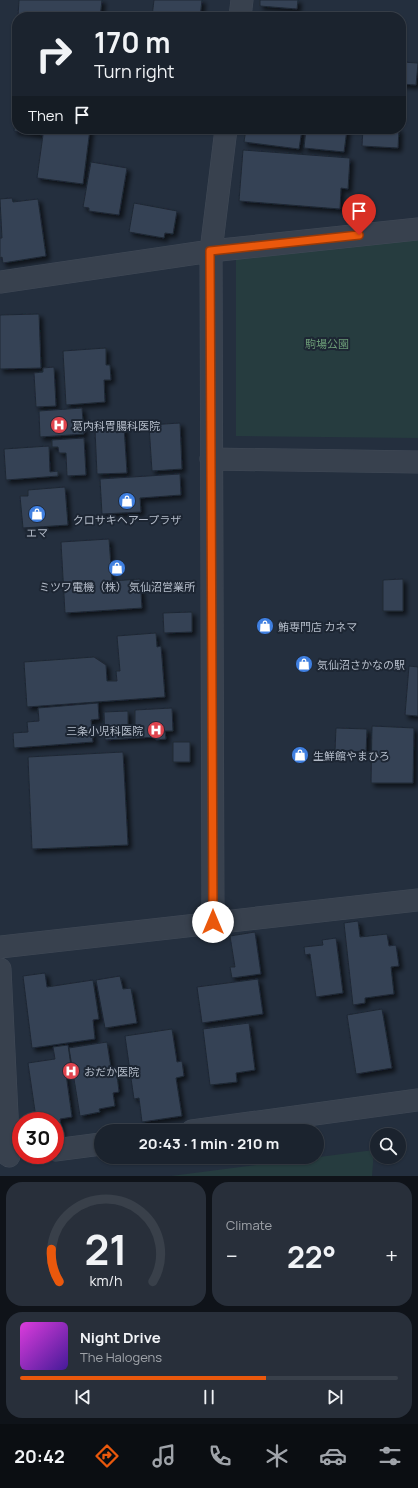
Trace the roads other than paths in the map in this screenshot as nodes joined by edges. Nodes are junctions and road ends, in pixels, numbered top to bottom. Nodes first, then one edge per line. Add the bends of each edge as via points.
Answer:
1 (242, 0) edge
2 (241, 12) edge
3 (225, 134) edge
4 (418, 229) edge
5 (210, 251) junction
6 (0, 282) edge
7 (212, 459) junction
8 (418, 462) edge
9 (418, 900) edge
10 (213, 922) junction
11 (0, 947) edge
12 (0, 969) edge
13 (418, 1100) edge
14 (243, 1124) edge
15 (94, 1145) edge
16 (64, 1149) edge
17 (10, 1156) edge

1 - 2 street
3 - 5 street
4 - 5 street
5 - 6 street
5 - 7 street
7 - 8 street
7 - 10 street
9 - 10 street
10 - 11 street
12 - 17 street
13 - 14 street
15 - 16 street

